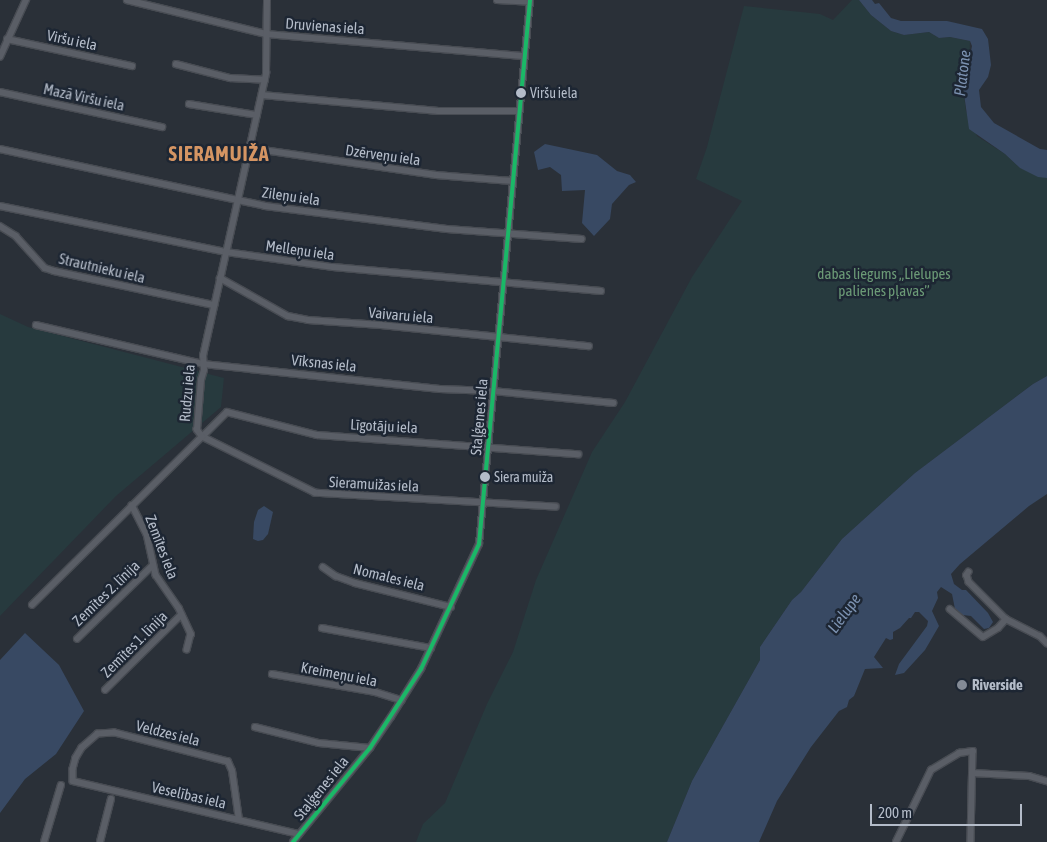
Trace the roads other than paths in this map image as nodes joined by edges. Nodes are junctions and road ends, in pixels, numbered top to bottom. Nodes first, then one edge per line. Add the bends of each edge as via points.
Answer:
1 (26, 0) edge
2 (127, 0) edge
3 (267, 0) edge
4 (497, 0) edge
5 (530, 1) edge
6 (266, 34) junction
7 (7, 39) junction
8 (525, 56) junction
9 (0, 57) edge
10 (176, 64) dead end
11 (132, 66) dead end
12 (265, 80) junction
13 (0, 92) edge
14 (262, 95) junction
15 (189, 104) dead end
16 (519, 111) junction
17 (257, 115) junction
18 (162, 127) dead end
19 (249, 148) junction
20 (0, 149) edge
21 (513, 181) junction
22 (238, 198) junction
23 (0, 206) edge
24 (0, 226) edge
25 (509, 234) junction
26 (582, 239) dead end
27 (226, 252) junction
28 (220, 278) junction
29 (503, 284) junction
30 (601, 291) dead end
31 (214, 306) junction
32 (36, 325) dead end
33 (498, 337) junction
34 (589, 346) dead end
35 (203, 364) junction
36 (493, 391) junction
37 (613, 402) dead end
38 (202, 437) junction
39 (488, 446) junction
40 (578, 454) dead end
41 (484, 502) junction
42 (132, 505) junction
43 (556, 507) dead end
44 (152, 566) junction
45 (323, 567) dead end
46 (969, 572) dead end
47 (32, 605) dead end
48 (451, 606) junction
49 (950, 609) dead end
50 (181, 615) junction
51 (1006, 619) junction
52 (322, 628) dead end
53 (78, 638) dead end
54 (1047, 643) edge
55 (431, 648) junction
56 (188, 650) dead end
57 (272, 674) dead end
58 (105, 690) dead end
59 (402, 700) junction
60 (255, 727) dead end
61 (370, 748) junction
62 (972, 773) junction
63 (73, 780) joint
64 (1047, 781) edge
65 (61, 785) dead end
66 (111, 799) dead end
67 (239, 820) junction
68 (299, 834) junction
69 (44, 842) edge
70 (100, 842) edge
71 (293, 842) edge
72 (896, 842) edge
73 (971, 842) edge

1 - 7 street
2 - 6 street, Druvienas iela
3 - 6 street, Rudzu iela
4 - 5 street
5 - 8 street, Staļģenes iela
6 - 8 street, Druvienas iela
6 - 12 street, Rudzu iela
7 - 9 street
7 - 11 street, Viršu iela
8 - 16 street, Staļģenes iela
10 - 12 street via 230,78
12 - 14 street, Rudzu iela
13 - 18 street, Mazā Viršu iela
14 - 16 street via 438,111
14 - 17 street, Rudzu iela
15 - 17 street
16 - 21 street, Staļģenes iela
17 - 19 street, Rudzu iela
19 - 21 street, Dzērveņu iela via 436,175
19 - 22 street, Rudzu iela
20 - 22 street, Zileņu iela
21 - 25 street, Staļģenes iela
22 - 25 street, Zileņu iela via 265,206
22 - 27 street, Rudzu iela
23 - 27 street, Melleņu iela
24 - 31 street, Strautnieku iela via 21,240 45,268
25 - 26 street, Zileņu iela
25 - 29 street, Staļģenes iela
27 - 28 street, Rudzu iela
27 - 29 street, Melleņu iela via 333,267
28 - 31 street, Rudzu iela
28 - 33 street, Vaivaru iela via 288,316
29 - 30 street, Melleņu iela
29 - 33 street, Staļģenes iela
31 - 35 street, Rudzu iela
32 - 35 street, Vīksnas iela
33 - 34 street, Vaivaru iela
33 - 36 street, Staļģenes iela
35 - 36 street, Vīksnas iela via 440,389
35 - 38 street, Rudzu iela via 197,430
36 - 37 street, Vīksnas iela
36 - 39 street, Staļģenes iela
38 - 39 street, Līgotāju iela via 227,412 317,434
38 - 41 street, Sieramuižas iela via 315,493
38 - 42 street, Rudzu iela
39 - 40 street, Līgotāju iela
39 - 41 street, Staļģenes iela
41 - 43 street, Sieramuižas iela
41 - 48 street, Staļģenes iela via 479,544
42 - 44 street, Zemītes iela via 147,534
42 - 47 street, Rudzu iela
44 - 50 street, Zemītes iela
44 - 53 street, Zemītes 2. līnija
45 - 48 street, Nomales iela via 356,583
46 - 51 street via 969,582
48 - 55 street, Staļģenes iela
49 - 51 street via 983,637
50 - 56 street, Zemītes iela via 191,634
50 - 58 street, Zemītes 1. līnija
51 - 54 street via 1040,636
52 - 55 street
55 - 59 street, Staļģenes iela
57 - 59 street, Kreimeņu iela via 375,692
59 - 61 street, Staļģenes iela
60 - 61 street via 318,743
61 - 68 street, Staļģenes iela
62 - 64 street via 1029,776
62 - 72 street via 973,751 959,753 931,770
62 - 73 street
63 - 67 street, Veselības iela
63 - 67 street, Veldzes iela via 76,758 98,734 127,735 228,762
65 - 69 street
66 - 70 street
67 - 68 street, Veselības iela
68 - 71 street, Staļģenes iela

